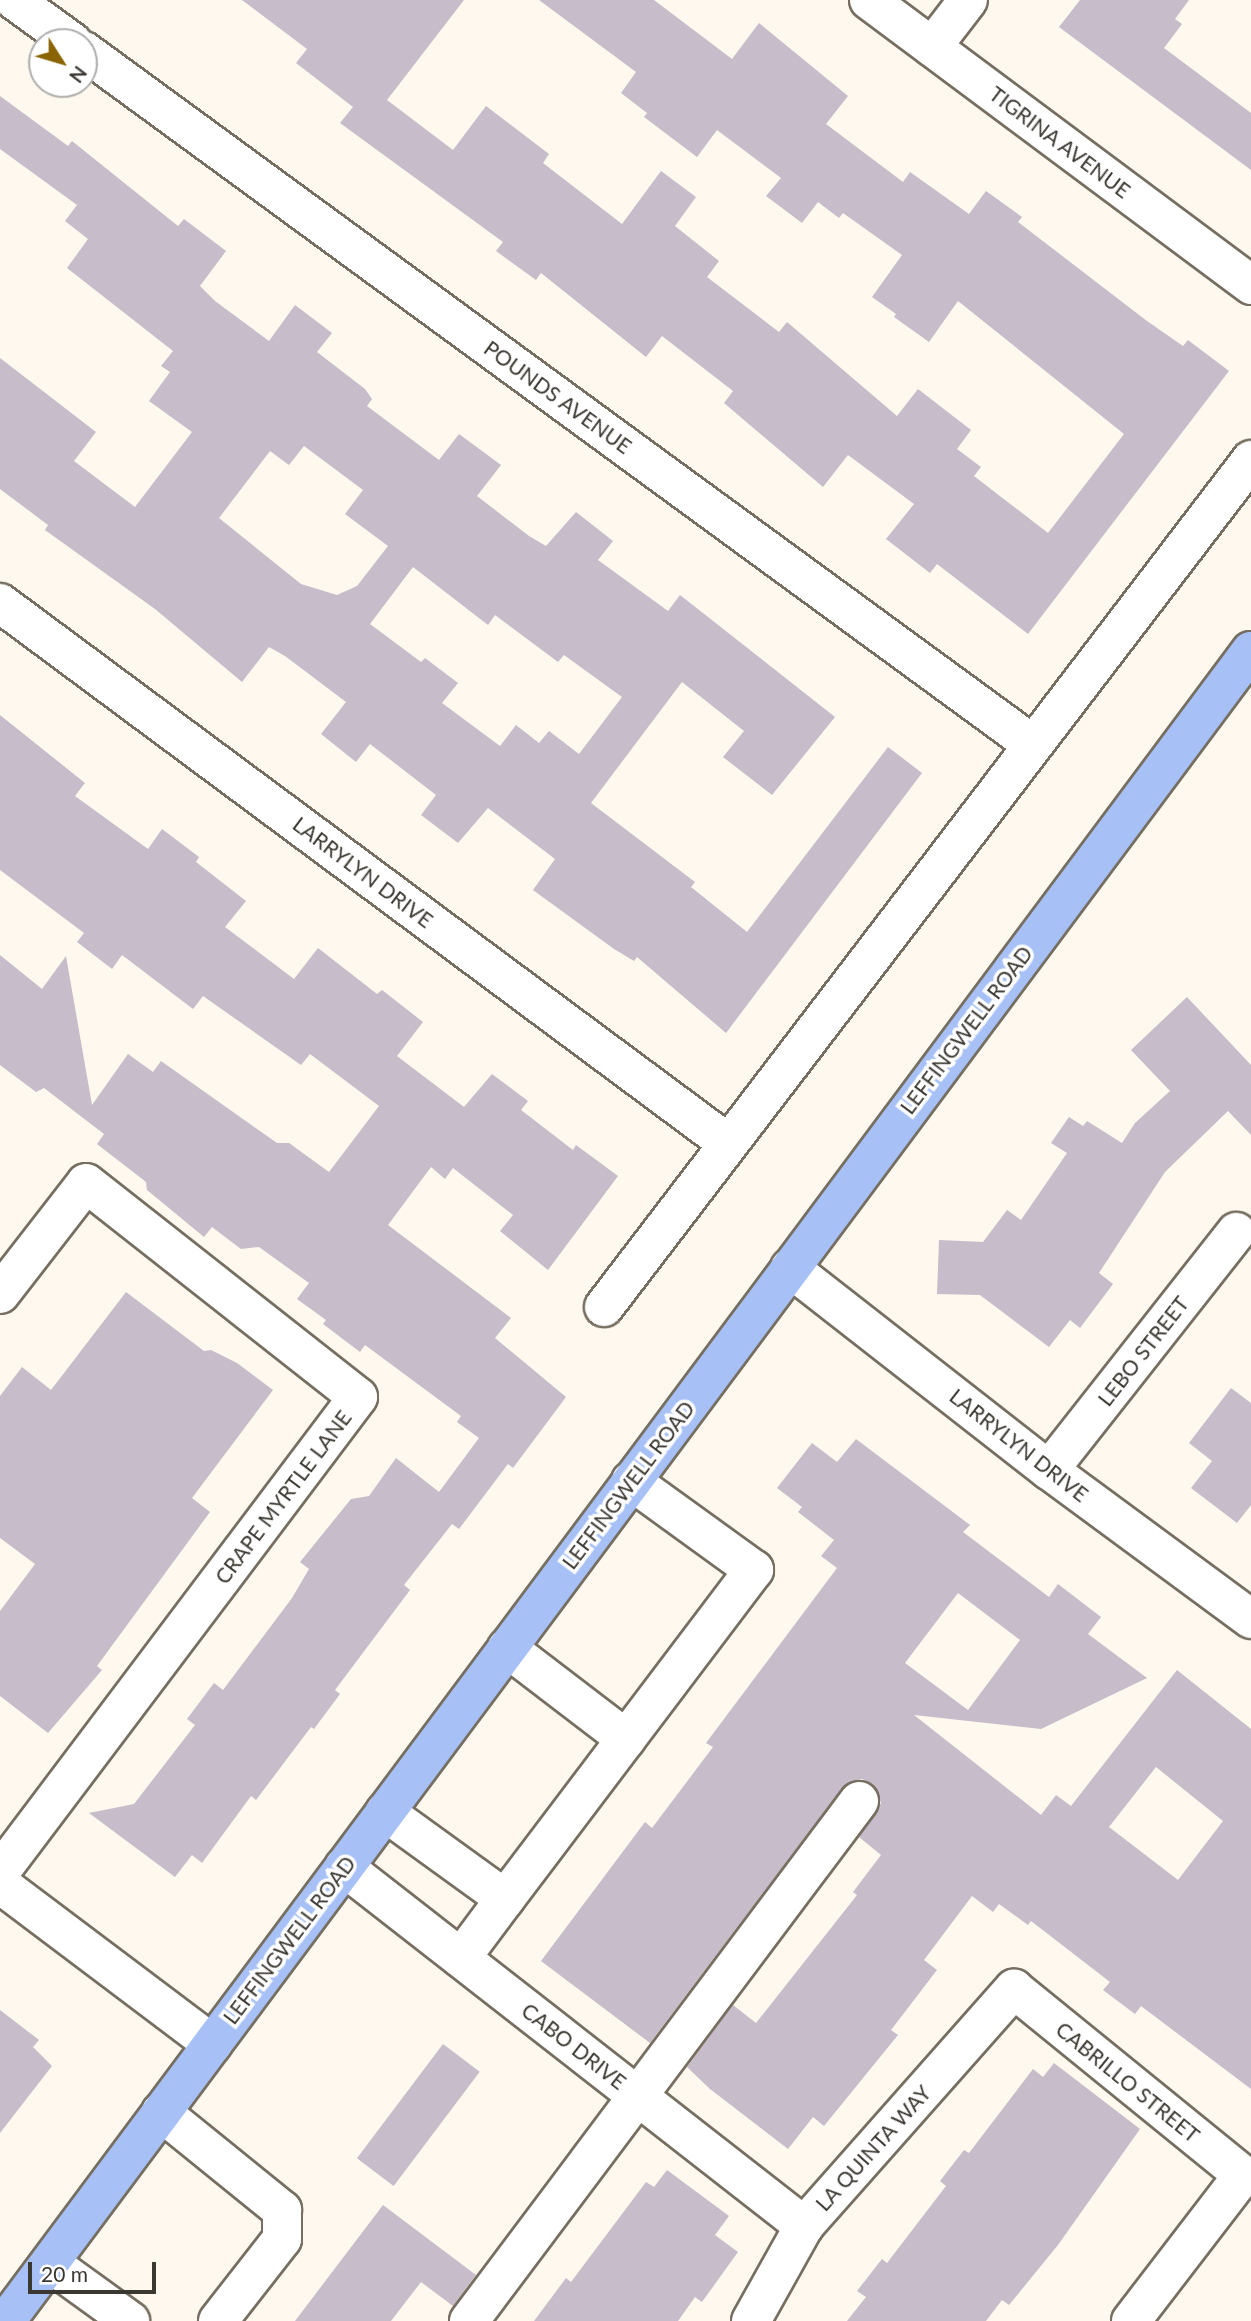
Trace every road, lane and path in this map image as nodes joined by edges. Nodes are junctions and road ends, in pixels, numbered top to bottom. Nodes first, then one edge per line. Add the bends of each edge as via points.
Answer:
1 (14, 0) edge
2 (869, 0) edge
3 (968, 0) edge
4 (53, 28) edge
5 (932, 47) junction
6 (98, 61) edge
7 (1251, 285) edge
8 (1251, 460) edge
9 (0, 603) edge
10 (1251, 651) edge
11 (1032, 744) junction
12 (726, 1142) junction
13 (1236, 1232) dead end
14 (790, 1268) junction
15 (0, 1294) edge
16 (604, 1307) dead end
17 (1049, 1470) junction
18 (631, 1481) junction
19 (1251, 1619) edge
20 (507, 1648) junction
21 (626, 1740) junction
22 (859, 1801) dead end
23 (385, 1812) junction
24 (344, 1867) junction
25 (0, 1872) edge
26 (0, 1884) edge
27 (505, 1899) junction
28 (461, 1958) junction
29 (1014, 1989) joint
30 (212, 2044) junction
31 (636, 2094) junction
32 (161, 2112) junction
33 (804, 2226) junction
34 (50, 2263) junction
35 (6, 2321) edge
36 (130, 2321) edge
37 (218, 2321) edge
38 (469, 2321) edge
39 (751, 2321) edge
40 (1131, 2321) edge

1 - 4 street
2 - 5 street, TIGRINA AVENUE
3 - 5 street
5 - 7 street, TIGRINA AVENUE
6 - 11 street, POUNDS AVENUE
8 - 11 street
9 - 12 street, LARRYLYN DRIVE
10 - 14 main road, LEFFINGWELL ROAD
11 - 12 street
12 - 16 street
13 - 17 street, LEBO STREET
14 - 17 street, LARRYLYN DRIVE
14 - 18 main road, LEFFINGWELL ROAD
15 - 25 street, CRAPE MYRTLE LANE via 86,1183 358,1398
17 - 19 street, LARRYLYN DRIVE
18 - 20 main road, LEFFINGWELL ROAD
18 - 21 street via 754,1570
20 - 21 street
20 - 23 main road, LEFFINGWELL ROAD
21 - 27 street
22 - 31 street
23 - 24 main road, LEFFINGWELL ROAD
23 - 27 street
24 - 28 street, CABO DRIVE
24 - 30 main road, LEFFINGWELL ROAD
26 - 30 street
27 - 28 street
28 - 31 street, CABO DRIVE
29 - 33 street, LA QUINTA WAY
29 - 40 street, CABRILLO STREET via 1242,2175
30 - 32 main road, LEFFINGWELL ROAD
31 - 33 street, CABO DRIVE
31 - 38 street
32 - 34 main road, LEFFINGWELL ROAD
32 - 37 street via 282,2210 282,2238
33 - 39 street, LA QUINTA WAY
34 - 35 main road, LEFFINGWELL ROAD
34 - 36 street

